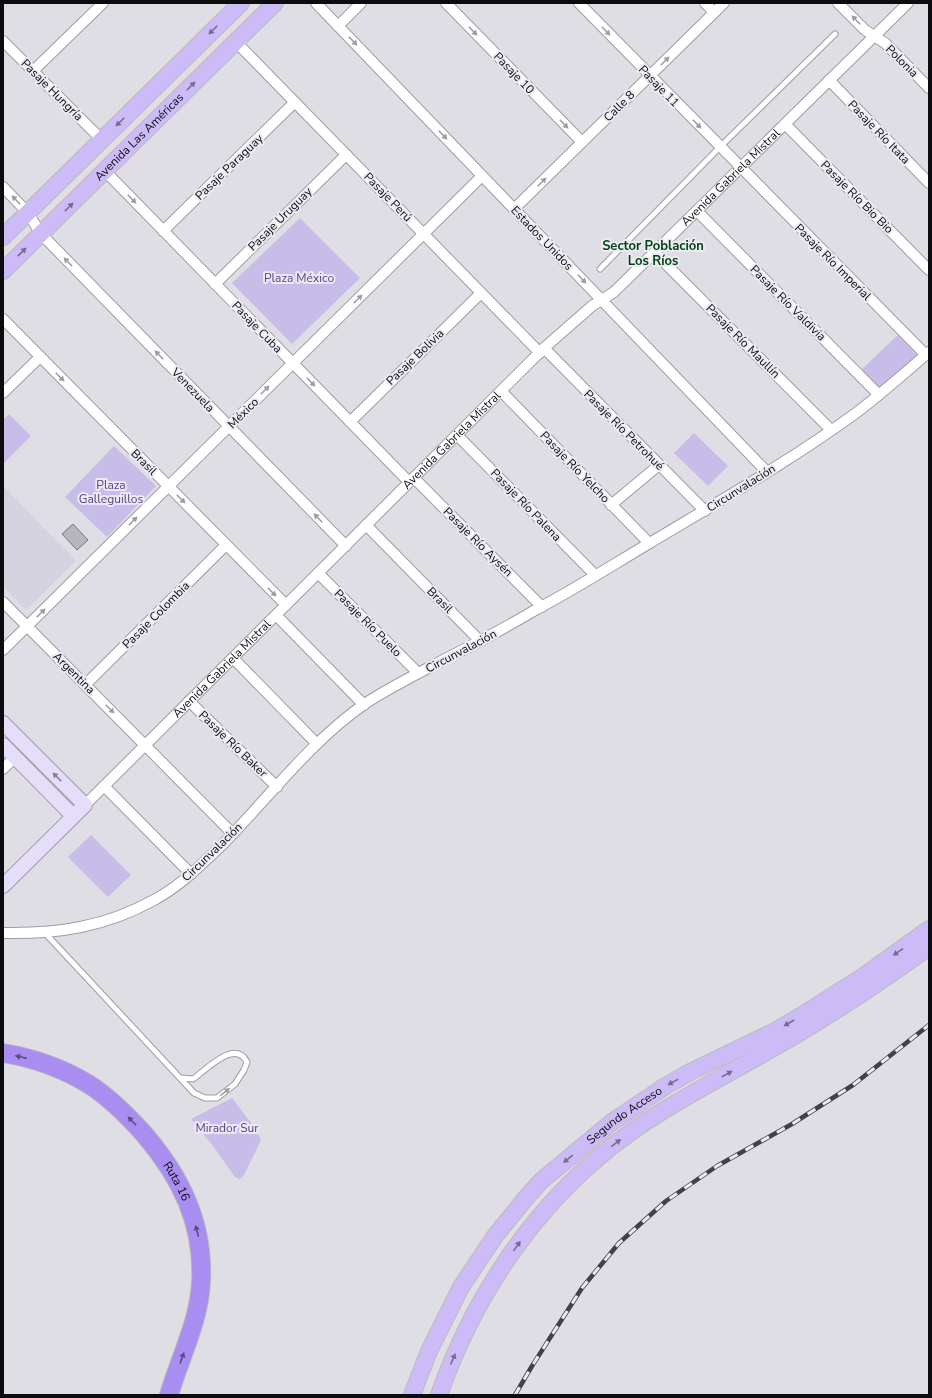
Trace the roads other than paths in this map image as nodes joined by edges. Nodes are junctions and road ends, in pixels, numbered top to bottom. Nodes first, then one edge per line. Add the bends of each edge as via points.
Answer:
1 (103, 3) edge
2 (275, 3) edge
3 (316, 3) edge
4 (361, 3) edge
5 (446, 3) edge
6 (579, 3) edge
7 (706, 3) edge
8 (724, 3) edge
9 (838, 3) edge
10 (908, 3) edge
11 (234, 5) edge
12 (714, 12) junction
13 (338, 26) junction
14 (835, 34) dead end
15 (874, 36) junction
16 (3, 41) edge
17 (236, 42) junction
18 (33, 71) junction
19 (650, 76) junction
20 (830, 80) junction
21 (929, 88) edge
22 (295, 102) junction
23 (785, 124) junction
24 (102, 140) junction
25 (582, 142) junction
26 (720, 147) junction
27 (346, 154) junction
28 (740, 168) junction
29 (105, 171) junction
30 (482, 176) junction
31 (929, 183) edge
32 (3, 187) edge
33 (514, 209) junction
34 (697, 211) junction
35 (28, 213) junction
36 (163, 231) junction
37 (41, 234) junction
38 (424, 234) junction
39 (3, 237) edge
40 (655, 253) junction
41 (600, 269) dead end
42 (929, 270) edge
43 (3, 271) edge
44 (215, 284) junction
45 (481, 293) junction
46 (601, 300) junction
47 (3, 319) edge
48 (542, 350) junction
49 (927, 354) edge
50 (40, 357) junction
51 (293, 363) junction
52 (501, 391) junction
53 (3, 393) edge
54 (879, 395) junction
55 (350, 422) junction
56 (229, 426) junction
57 (831, 430) junction
58 (457, 435) junction
59 (659, 465) junction
60 (767, 472) junction
61 (411, 480) junction
62 (168, 487) junction
63 (611, 504) junction
64 (704, 511) junction
65 (366, 525) junction
66 (649, 543) junction
67 (226, 545) junction
68 (346, 546) junction
69 (318, 573) junction
70 (594, 576) junction
71 (3, 602) edge
72 (286, 605) junction
73 (542, 607) junction
74 (276, 615) junction
75 (27, 626) junction
76 (480, 641) junction
77 (3, 650) edge
78 (233, 658) junction
79 (418, 673) junction
80 (86, 684) junction
81 (189, 701) junction
82 (364, 705) junction
83 (3, 723) edge
84 (317, 744) junction
85 (3, 745) edge
86 (146, 745) junction
87 (15, 757) junction
88 (3, 769) edge
89 (104, 786) junction
90 (277, 787) junction
91 (85, 805) junction
92 (73, 816) junction
93 (233, 834) junction
94 (191, 874) junction
95 (3, 886) edge
96 (929, 929) edge
97 (45, 932) junction
98 (3, 933) edge
99 (929, 947) edge
100 (3, 1053) edge
101 (182, 1078) junction
102 (169, 1395) edge
103 (412, 1395) edge
104 (439, 1395) edge

1 - 18 street
2 - 17 main road, Avenida Las Américas
3 - 13 street, Estados Unidos
4 - 13 street
5 -> 25 street, Pasaje 10
6 -> 19 street, Pasaje 11
7 - 12 street
8 - 12 street, Calle 8
15 -> 9 street, Polonia
10 - 15 street, Avenida Gabriela Mistral
11 -> 24 main road, Avenida Las Américas
19 -> 12 street, Calle 8
13 -> 30 street, Estados Unidos
14 - 26 lane
15 - 20 street, Avenida Gabriela Mistral
15 - 21 street, Polonia via 885,43
16 - 18 street, Pasaje Hungría
17 - 22 street, Pasaje Perú
29 -> 17 main road, Avenida Las Américas
18 - 24 street, Pasaje Hungría
19 - 25 street, Calle 8
19 -> 26 street, Pasaje 11
20 - 23 street, Avenida Gabriela Mistral
20 - 31 street, Pasaje Río Itata
22 - 27 street, Pasaje Perú
22 - 36 street, Pasaje Paraguay
23 - 28 street, Avenida Gabriela Mistral
23 - 42 street, Pasaje Río Bio Bio
24 - 35 main road, Avenida Las Américas
33 -> 25 street, Calle 8
26 - 28 street, Pasaje 11
26 - 41 lane
27 - 38 street, Pasaje Perú
27 - 44 street, Pasaje Uruguay
28 - 34 street, Avenida Gabriela Mistral
28 - 49 street, Pasaje Río Imperial
29 -> 36 street, Pasaje Cuba
37 -> 29 main road, Avenida Las Américas
30 - 33 street, Estados Unidos
30 - 38 street, México
35 -> 32 street, Venezuela
33 -> 46 street, Estados Unidos
34 - 40 street, Avenida Gabriela Mistral
34 - 54 street, Pasaje Río Valdivia
35 - 37 street, Venezuela
35 - 39 main road, Avenida Las Américas
36 - 44 street, Pasaje Cuba
43 -> 37 main road, Avenida Las Américas
56 -> 37 street, Venezuela
38 - 45 street, Pasaje Perú
51 -> 38 street, México
40 - 46 street, Avenida Gabriela Mistral via 614,292
40 - 57 street, Pasaje Río Maullín
44 - 51 street, Pasaje Cuba
45 - 48 street, Pasaje Perú
45 - 55 street, Pasaje Bolivia
46 - 48 street, Avenida Gabriela Mistral
46 - 60 street, Estados Unidos
47 - 50 street, Brasil
48 - 52 street, Avenida Gabriela Mistral
48 - 59 street, Pasaje Río Petrohué
49 - 54 street, Circunvalación
50 - 53 street
50 -> 62 street, Brasil
51 -> 55 street, Pasaje Cuba
56 -> 51 street, México
52 - 58 street, Avenida Gabriela Mistral
52 - 63 street, Pasaje Río Yelcho
54 - 57 street, Circunvalación
55 - 61 street, Pasaje Cuba
56 - 62 street, México
68 -> 56 street, Venezuela
57 - 60 street, Circunvalación
58 - 61 street, Avenida Gabriela Mistral
58 - 70 street, Pasaje Río Palena
59 - 63 street
59 - 64 street, Pasaje Río Petrohué
60 - 64 street, Circunvalación
61 - 65 street, Avenida Gabriela Mistral
61 - 73 street, Pasaje Río Aysén
62 -> 67 street, Brasil
75 -> 62 street, México
63 - 66 street, Pasaje Río Yelcho
64 - 66 street, Circunvalación
65 - 68 street, Avenida Gabriela Mistral
65 - 76 street, Brasil
66 - 70 street, Circunvalación
67 -> 72 street, Brasil
67 - 80 street, Pasaje Colombia
68 - 69 street, Avenida Gabriela Mistral
69 - 72 street, Avenida Gabriela Mistral
69 - 79 street, Pasaje Río Puelo
70 - 73 street, Circunvalación
71 - 75 street, Argentina
72 - 74 street, Avenida Gabriela Mistral
73 - 76 street, Circunvalación
74 - 78 street, Avenida Gabriela Mistral
74 - 82 street
75 - 77 street, México
75 - 80 street, Argentina
76 - 79 street, Circunvalación
78 - 81 street, Avenida Gabriela Mistral
78 - 84 street
79 - 82 street, Circunvalación
80 -> 86 street, Argentina
81 - 86 street, Avenida Gabriela Mistral
81 - 90 street, Pasaje Río Baker
82 - 84 street, Circunvalación
91 -> 83 street
84 - 90 street, Circunvalación
85 - 87 street
86 - 89 street, Avenida Gabriela Mistral
86 - 93 street, Argentina
87 - 88 street
87 - 92 street
89 - 91 street, Avenida Gabriela Mistral
89 - 94 street
90 - 93 street, Circunvalación
91 - 92 street, Avenida Gabriela Mistral
92 - 95 street, Avenida Gabriela Mistral
93 - 94 street, Circunvalación
94 - 97 street, Circunvalación via 157,898 121,916 84,927
96 -> 103 main road, Segundo Acceso via 862,977 799,1017 658,1091 612,1122 541,1181 495,1236 461,1287 432,1344
97 - 98 street, Circunvalación
97 - 101 lane
104 -> 99 main road, Segundo Acceso via 457,1349 487,1290 525,1234 578,1175 647,1120 838,1010
102 -> 100 highway, Ruta 16 via 194,1324 201,1283 201,1257 189,1204 170,1168 156,1149 134,1123 106,1097 57,1068
101 -> 101 lane via 194,1093 205,1098 217,1098 235,1084 247,1062 244,1056 233,1053 220,1057 193,1079

